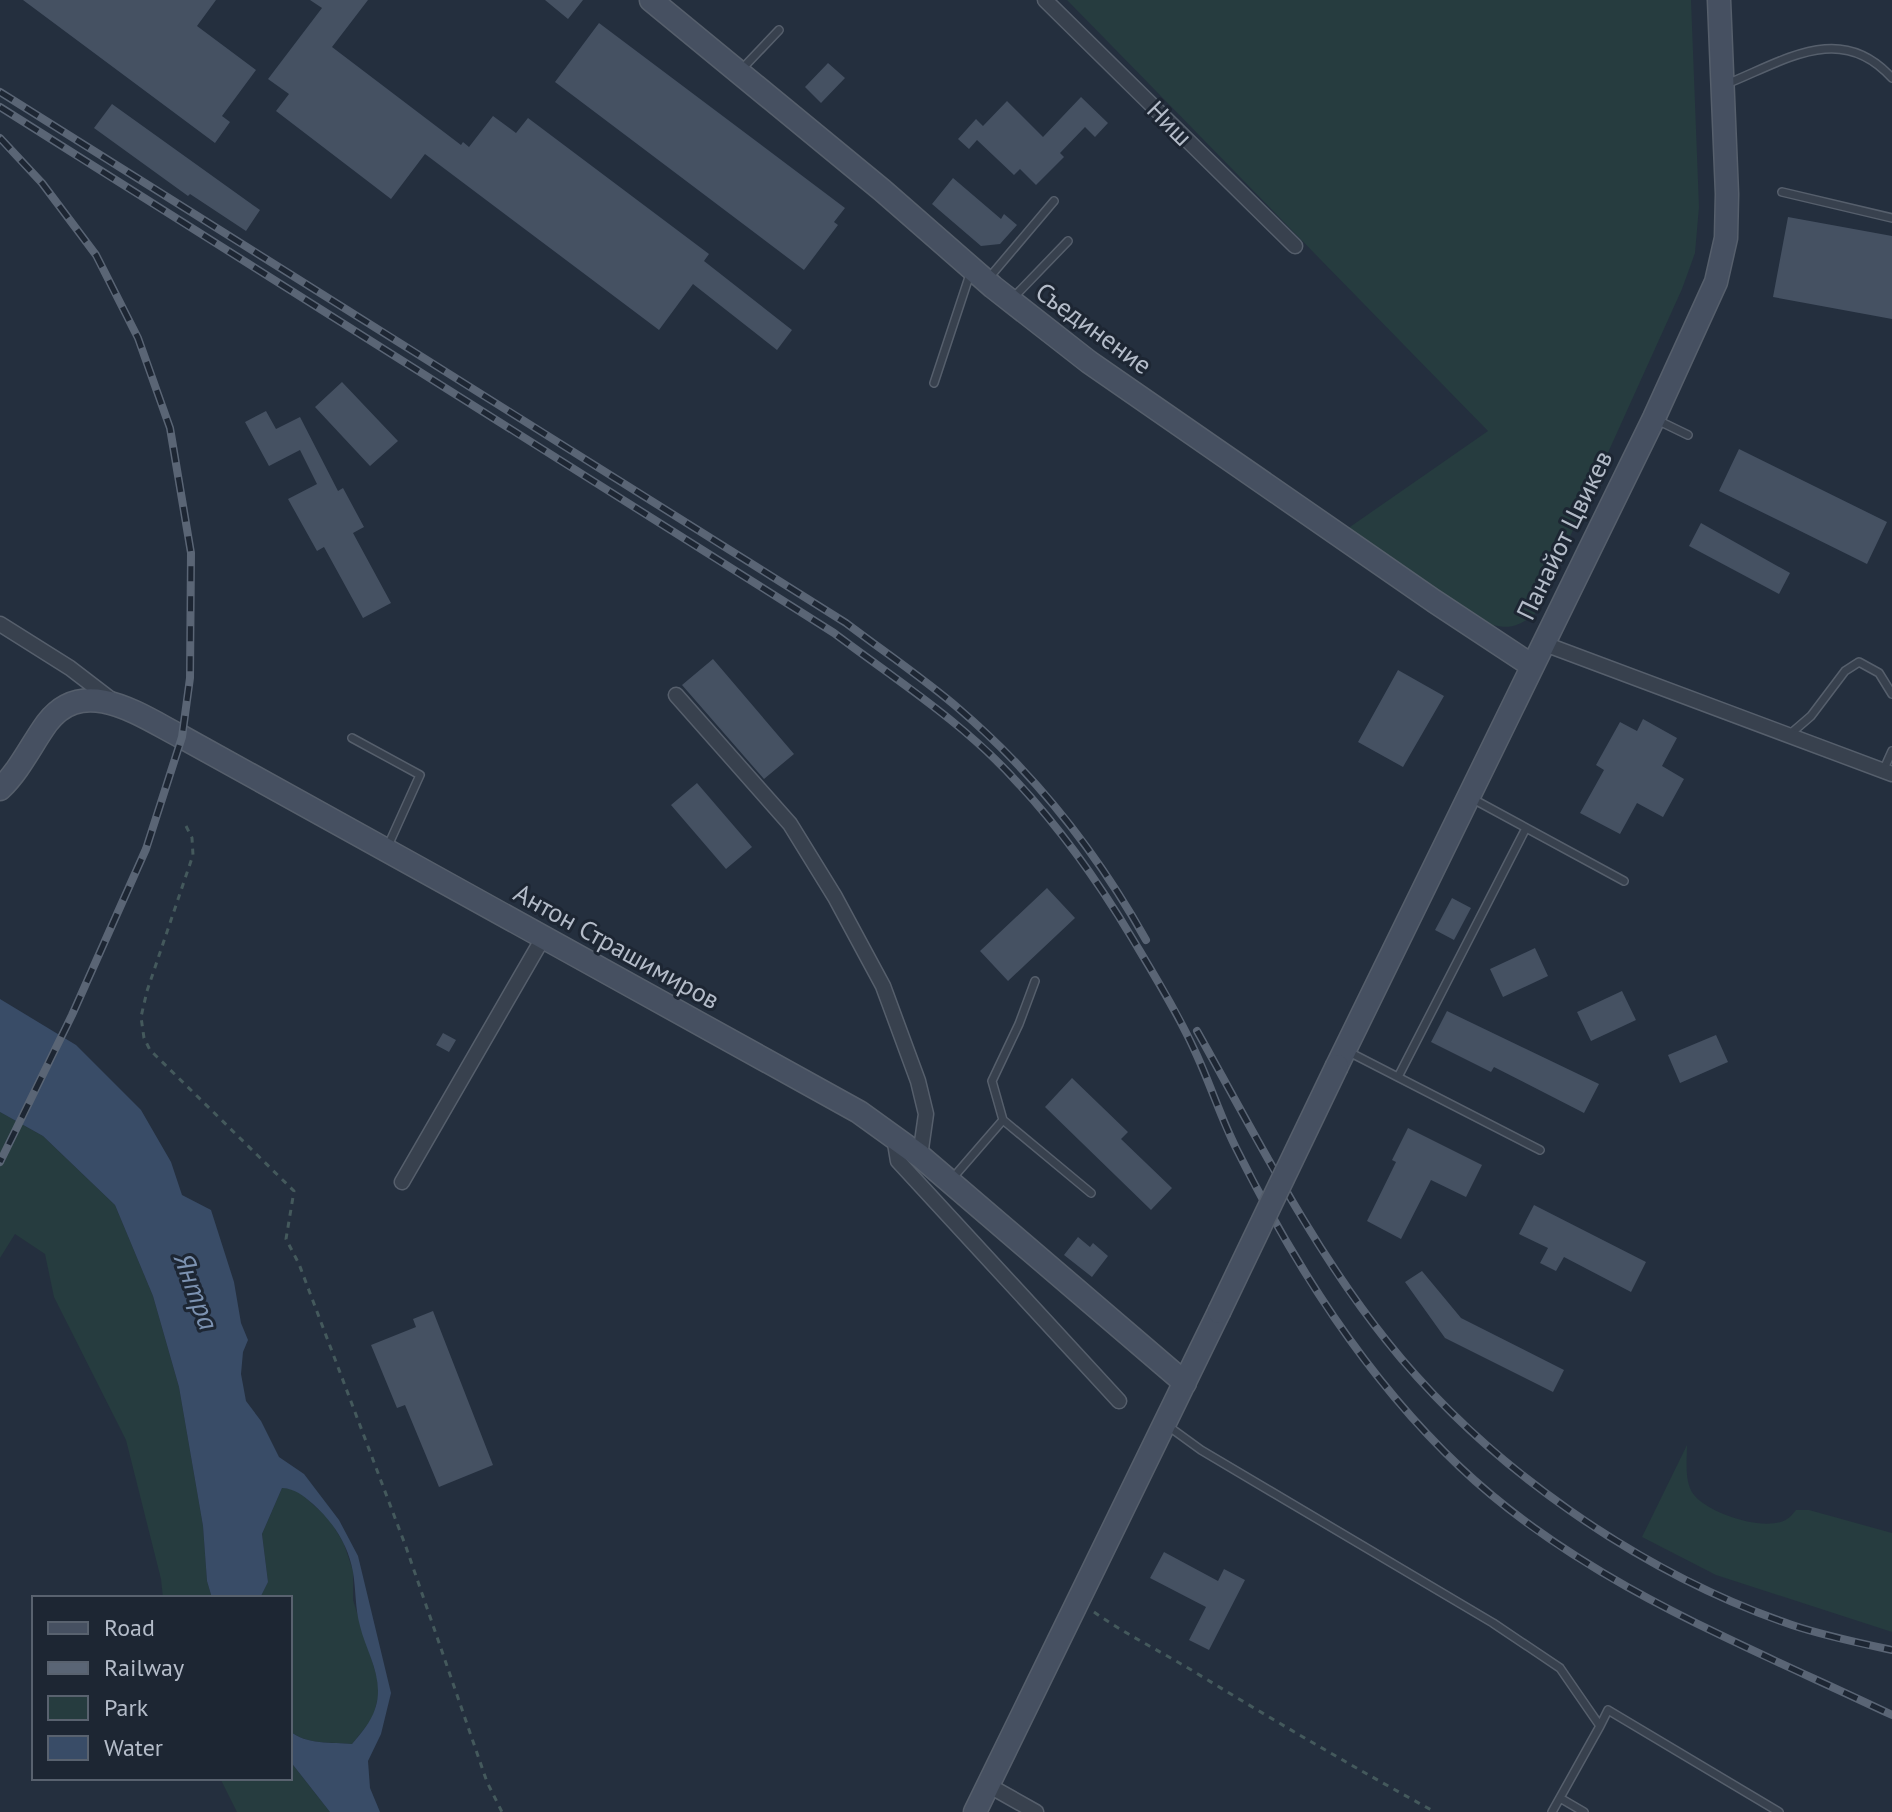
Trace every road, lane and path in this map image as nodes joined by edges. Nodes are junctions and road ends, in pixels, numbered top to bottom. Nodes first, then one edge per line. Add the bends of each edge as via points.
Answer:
1 (651, 0) edge
2 (1045, 0) edge
3 (1719, 0) edge
4 (779, 30) dead end
5 (739, 72) junction
6 (1892, 78) edge
7 (1722, 86) junction
8 (1782, 192) dead end
9 (1054, 201) dead end
10 (1892, 218) edge
11 (1068, 241) dead end
12 (1295, 246) dead end
13 (979, 274) junction
14 (1010, 300) junction
15 (934, 383) dead end
16 (1654, 418) junction
17 (1688, 435) dead end
18 (0, 624) edge
19 (1542, 643) junction
20 (1531, 665) junction
21 (1892, 694) edge
22 (676, 695) dead end
23 (116, 704) junction
24 (1789, 735) junction
25 (352, 738) dead end
26 (1892, 751) edge
27 (1888, 773) edge
28 (0, 789) edge
29 (1468, 796) junction
30 (186, 826) dead end
31 (1526, 828) junction
32 (386, 850) junction
33 (1624, 881) dead end
34 (543, 938) junction
35 (1035, 981) dead end
36 (1341, 1058) junction
37 (1398, 1077) junction
38 (1003, 1120) junction
39 (894, 1136) junction
40 (1540, 1150) dead end
41 (920, 1156) junction
42 (402, 1182) dead end
43 (950, 1182) junction
44 (1091, 1193) dead end
45 (1185, 1383) junction
46 (1119, 1401) dead end
47 (1165, 1423) junction
48 (1113, 1626) dead end
49 (1600, 1726) junction
50 (988, 1785) junction
51 (1560, 1798) junction
52 (502, 1812) edge
53 (975, 1812) edge
54 (1036, 1812) edge
55 (1435, 1812) edge
56 (1552, 1812) edge
57 (1584, 1812) edge
58 (1779, 1812) edge

1 - 5 main road, Съединение
2 - 12 street, Ниш
3 - 7 main road, Панайот Цвикев
4 - 5 lane
5 - 13 main road, Съединение
6 - 7 lane via 1861,53 1835,47 1803,52
7 - 16 main road, Панайот Цвикев via 1726,238 1716,282
8 - 10 lane
9 - 13 lane
11 - 14 lane
13 - 14 main road, Съединение
13 - 15 lane
14 - 20 main road, Съединение via 1089,362
16 - 17 lane
16 - 19 main road, Панайот Цвикев
18 - 23 street
19 - 20 main road, Панайот Цвикев
19 - 24 street
20 - 29 main road, Панайот Цвикев
21 - 24 lane via 1879,673 1859,662
22 - 41 street via 790,824 883,986 926,1114
23 - 28 main road, Антон Страшимиров via 91,699 59,709
23 - 32 main road, Антон Страшимиров
24 - 27 street
25 - 32 lane via 420,775
26 - 27 lane
29 - 31 lane
29 - 36 main road, Панайот Цвикев
30 - 52 path via 193,855 147,991 141,1017 144,1038 150,1050 294,1191 286,1239
31 - 33 lane
31 - 37 lane
32 - 34 main road, Антон Страшимиров
34 - 39 main road, Антон Страшимиров
34 - 42 street
35 - 38 lane via 992,1081
36 - 37 lane
36 - 45 main road, Панайот Цвикев, bridge
37 - 40 lane
38 - 43 lane
38 - 44 lane
39 - 41 main road, Антон Страшимиров
39 - 46 street via 898,1161
41 - 43 main road, Антон Страшимиров
43 - 45 main road, Антон Страшимиров
45 - 47 main road, Панайот Цвикев
47 - 49 lane via 1560,1668
47 - 50 main road, Панайот Цвикев
48 - 55 path
49 - 51 lane
49 - 58 lane via 1608,1710
50 - 53 main road, Панайот Цвикев
50 - 54 street
51 - 56 lane
51 - 57 lane

